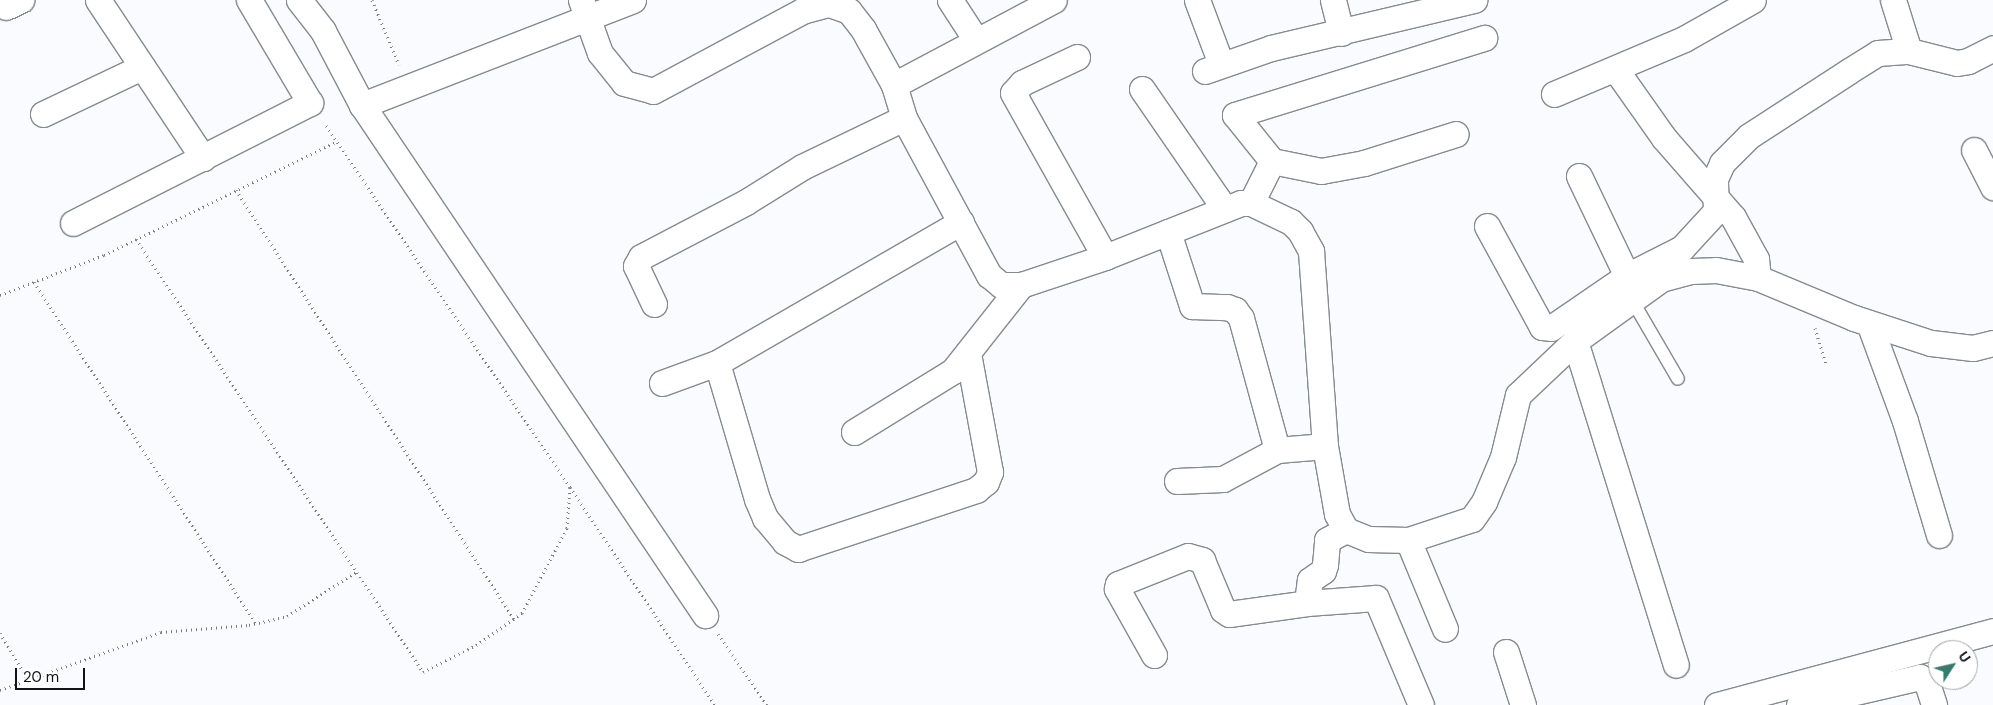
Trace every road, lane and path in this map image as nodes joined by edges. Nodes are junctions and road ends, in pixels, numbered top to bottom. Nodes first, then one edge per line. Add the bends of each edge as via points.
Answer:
1 (98, 0) edge
2 (249, 0) edge
3 (299, 0) edge
4 (372, 0) edge
5 (633, 0) edge
6 (950, 0) edge
7 (1054, 0) edge
8 (1197, 0) edge
9 (1333, 0) edge
10 (1474, 0) edge
11 (1753, 0) edge
12 (1892, 0) edge
13 (584, 8) edge
14 (1341, 33) junction
15 (1484, 38) dead end
16 (976, 40) junction
17 (1993, 48) edge
18 (1909, 51) junction
19 (1077, 57) dead end
20 (142, 67) junction
21 (1616, 70) junction
22 (894, 85) junction
23 (407, 87) junction
24 (1142, 89) dead end
25 (1554, 94) dead end
26 (310, 103) junction
27 (362, 105) junction
28 (44, 114) dead end
29 (904, 118) junction
30 (1456, 134) dead end
31 (338, 141) junction
32 (1974, 150) dead end
33 (203, 158) junction
34 (1272, 161) junction
35 (1579, 176) dead end
36 (1993, 187) edge
37 (236, 190) junction
38 (1716, 200) junction
39 (1251, 203) junction
40 (1224, 208) junction
41 (960, 222) junction
42 (74, 223) dead end
43 (1487, 226) dead end
44 (1168, 232) junction
45 (136, 239) junction
46 (1105, 257) junction
47 (1758, 278) junction
48 (34, 282) junction
49 (1022, 286) junction
50 (1629, 288) junction
51 (0, 295) edge
52 (1806, 300) junction
53 (654, 304) dead end
54 (1869, 323) junction
55 (1575, 341) junction
56 (1993, 343) edge
57 (968, 352) junction
58 (717, 363) junction
59 (1826, 364) dead end
60 (1678, 380) dead end
61 (662, 383) dead end
62 (854, 432) dead end
63 (1325, 446) junction
64 (1277, 450) junction
65 (1177, 481) dead end
66 (570, 487) junction
67 (1346, 530) junction
68 (1939, 536) dead end
69 (1408, 540) junction
70 (356, 572) junction
71 (1307, 603) junction
72 (705, 615) joint
73 (514, 619) junction
74 (256, 624) junction
75 (1445, 629) dead end
76 (1993, 631) edge
77 (0, 633) edge
78 (1506, 652) dead end
79 (1154, 655) dead end
80 (1676, 665) dead end
81 (27, 678) junction
82 (0, 690) edge
83 (715, 705) edge
84 (767, 705) edge
85 (1422, 705) edge
86 (1523, 705) edge
87 (1717, 705) edge
88 (1802, 705) edge
89 (1934, 705) edge

1 - 20 street
2 - 26 street
3 - 27 street via 323,31
4 - 23 path
5 - 13 street
6 - 16 street
7 - 16 street
8 - 14 street via 1219,65 1272,48
9 - 14 street
10 - 14 street
11 - 21 street via 1684,39
12 - 18 street via 1900,16
13 - 22 street via 600,53 624,83 652,91 802,11 820,5 839,6 856,18
13 - 23 street
15 - 34 street via 1235,115
16 - 22 street
17 - 18 street via 1957,63
18 - 38 street via 1878,53 1749,136 1718,170
19 - 46 street via 1022,83 1013,94
20 - 28 street
20 - 33 street
21 - 25 street
21 - 38 street via 1653,124
22 - 29 street
23 - 27 street
24 - 40 street
26 - 31 path
26 - 33 street
27 - 72 street
29 - 41 street
29 - 53 street via 802,167 746,202 641,257 636,266
30 - 34 street via 1364,163 1321,171
31 - 37 path
31 - 66 path
32 - 36 street
33 - 42 street
34 - 39 street
35 - 50 street
37 - 45 path
37 - 73 path
38 - 47 street via 1733,217 1749,244 1756,259
38 - 50 street via 1712,217 1682,248
39 - 40 street
39 - 63 street via 1291,222 1311,251
40 - 44 street
41 - 49 street via 989,275 1001,285
41 - 58 street
43 - 50 street via 1544,329
44 - 46 street
44 - 64 street via 1192,306 1226,307 1235,310 1241,318
45 - 48 path
45 - 70 path
46 - 49 street
47 - 50 street via 1716,270 1691,271
47 - 52 street
48 - 51 path
48 - 74 path
49 - 57 street
50 - 55 street
50 - 60 lane
52 - 54 street
52 - 59 path
54 - 56 street via 1931,343 1973,348
54 - 68 street via 1905,421
55 - 69 street via 1518,394 1503,457 1484,502 1472,518
55 - 80 street
57 - 58 street via 990,472 986,482 976,490 798,549 785,542 765,518
57 - 62 street via 948,374
58 - 61 street
63 - 64 street
63 - 67 street via 1337,514
64 - 65 street via 1223,479
66 - 73 path via 567,528 522,613
66 - 83 path
67 - 69 street via 1383,542
67 - 71 street via 1327,540 1323,571 1310,580
69 - 75 street
70 - 73 path via 423,672 476,645
70 - 74 path via 286,616
71 - 79 street via 1230,614 1223,610 1202,560 1188,556 1118,584 1117,589
71 - 85 street via 1376,598
72 - 84 path
74 - 81 path via 162,632
76 - 87 street
77 - 81 path
78 - 86 street
81 - 82 path
88 - 89 street via 1920,678 1927,683

